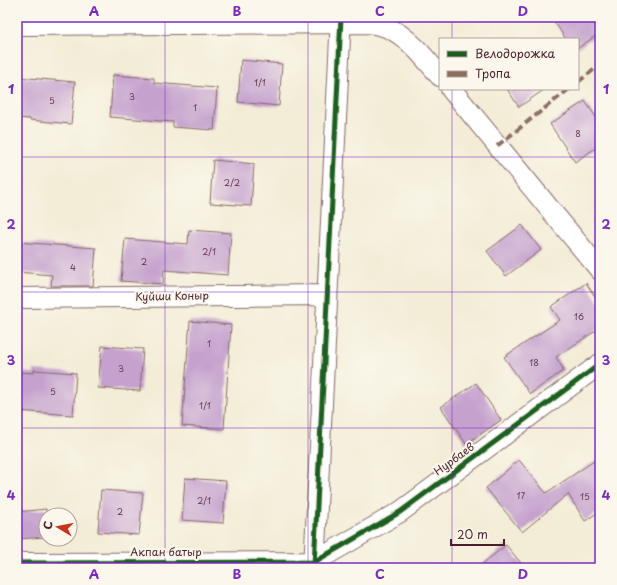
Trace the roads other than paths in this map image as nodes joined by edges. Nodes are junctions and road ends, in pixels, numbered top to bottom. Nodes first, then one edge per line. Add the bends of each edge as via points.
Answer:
1 (340, 20) edge
2 (17, 25) edge
3 (439, 75) edge
4 (452, 90) edge
5 (600, 270) edge
6 (327, 295) junction
7 (17, 298) edge
8 (600, 364) edge
9 (17, 563) edge
10 (314, 565) edge

1 - 2 street
1 - 3 street via 387,27 405,38
1 - 6 street
4 - 5 street
6 - 7 street, Куйши Коныр
6 - 10 street
8 - 10 street, Нурбаев via 400,512
9 - 10 street, Акпан батыр

